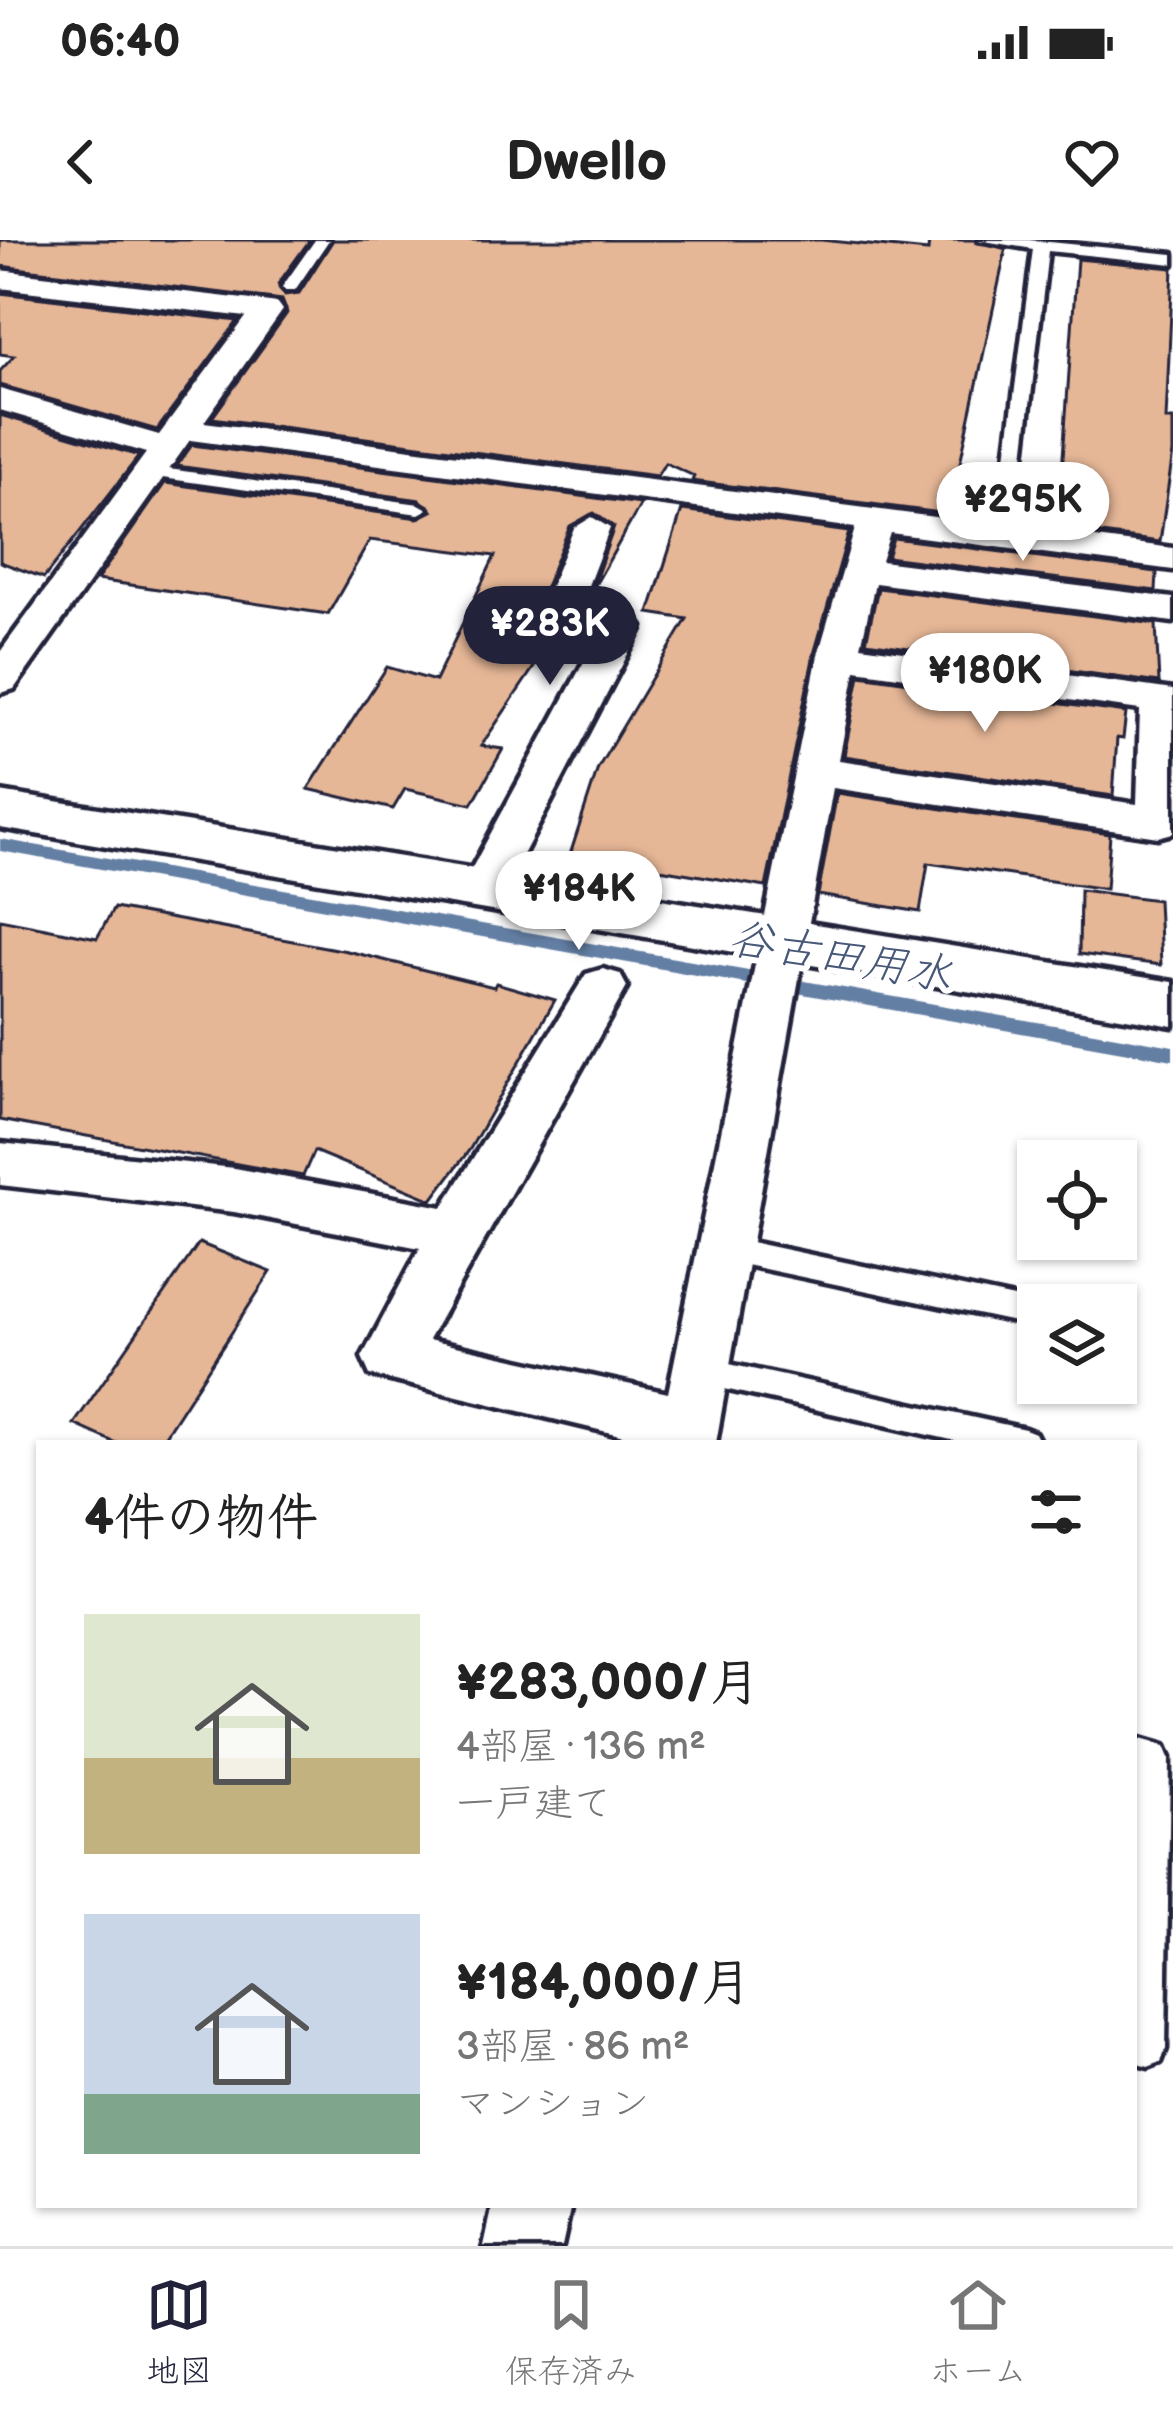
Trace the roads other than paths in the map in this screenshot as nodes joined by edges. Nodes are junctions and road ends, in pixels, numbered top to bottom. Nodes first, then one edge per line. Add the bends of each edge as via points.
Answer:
1 (322, 240) edge
2 (985, 240) edge
3 (1041, 246) junction
4 (1173, 259) edge
5 (0, 279) edge
6 (290, 287) dead end
7 (0, 399) edge
8 (165, 449) junction
9 (1014, 465) dead end
10 (419, 508) dead end
11 (876, 520) junction
12 (592, 528) dead end
13 (1173, 559) edge
14 (858, 569) junction
15 (1173, 610) edge
16 (838, 655) junction
17 (0, 680) edge
18 (816, 771) junction
19 (0, 810) edge
20 (483, 890) junction
21 (778, 941) junction
22 (603, 987) dead end
23 (1173, 1004) edge
24 (0, 1164) edge
25 (456, 1232) junction
26 (727, 1249) junction
27 (1017, 1311) edge
28 (702, 1371) junction
29 (689, 1434) edge
30 (1012, 1440) edge
31 (1137, 1755) edge
32 (1137, 2046) edge
33 (531, 2208) edge
34 (523, 2246) edge

1 - 6 lane
2 - 3 lane
3 - 4 lane
3 - 9 lane
5 - 8 street via 267,310
7 - 8 street
8 - 10 lane
8 - 11 street
8 - 17 street
11 - 13 street
11 - 14 street
12 - 20 street via 563,602 622,627
14 - 15 street
14 - 16 street
16 - 18 street
16 - 18 street via 1161,700 1158,822
18 - 21 street
19 - 20 street
20 - 21 street
21 - 23 street
21 - 26 street
22 - 25 street
24 - 25 street via 235,1190
25 - 29 street via 389,1357
26 - 27 lane
26 - 28 street
28 - 29 street
28 - 30 lane
31 - 32 lane via 1154,1758 1148,2049
33 - 34 street

